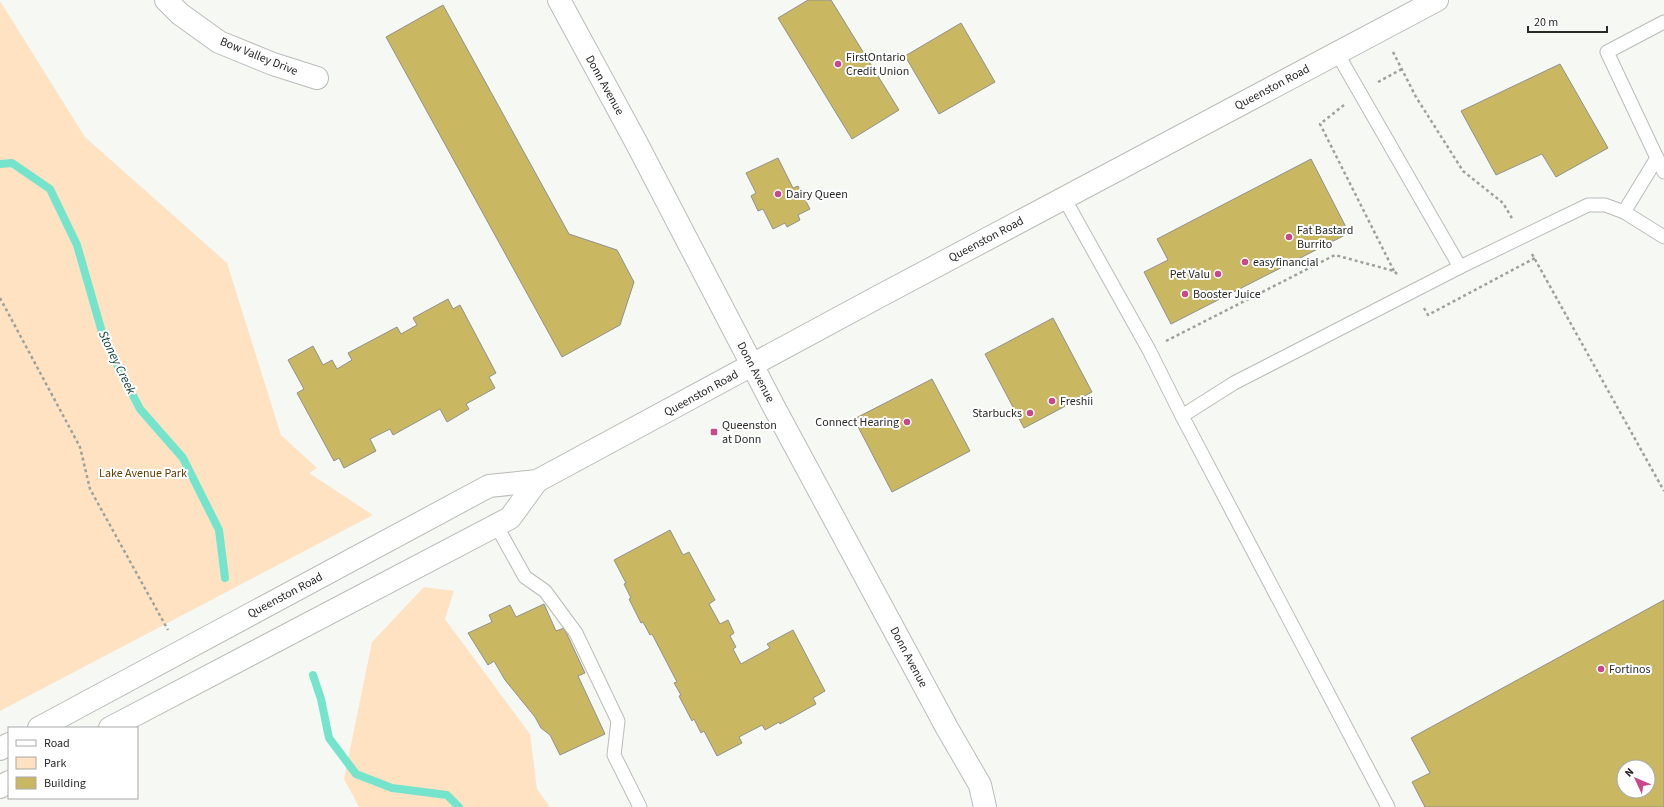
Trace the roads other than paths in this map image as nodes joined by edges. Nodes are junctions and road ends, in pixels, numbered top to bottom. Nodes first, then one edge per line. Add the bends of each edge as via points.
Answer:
1 (166, 0) edge
2 (558, 0) edge
3 (1437, 0) edge
4 (1664, 22) edge
5 (1337, 53) junction
6 (316, 78) dead end
7 (1657, 158) junction
8 (1664, 172) edge
9 (1064, 198) junction
10 (1624, 212) junction
11 (1664, 237) edge
12 (1460, 268) junction
13 (752, 365) junction
14 (1182, 416) junction
15 (537, 481) junction
16 (496, 525) junction
17 (41, 727) edge
18 (112, 727) edge
19 (640, 807) edge
20 (985, 807) edge
21 (1388, 807) edge

1 - 6 main road, Bow Valley Drive via 180,14 219,42
2 - 13 main road, Donn Avenue via 636,142
3 - 5 main road, Queenston Road
4 - 7 lane via 1607,52
5 - 9 main road, Queenston Road
5 - 12 lane
7 - 8 lane
7 - 10 lane
9 - 13 main road, Queenston Road
9 - 14 lane via 1149,350
10 - 11 lane
10 - 12 lane via 1605,205 1588,205
12 - 14 lane via 1234,383
13 - 15 main road, Queenston Road
13 - 20 main road, Donn Avenue via 980,785
14 - 21 lane
15 - 16 main road, Queenston Road via 510,518
15 - 17 main road, Queenston Road via 489,486
16 - 18 main road, Queenston Road
16 - 19 lane via 525,577 545,591 576,633 618,721 614,756

